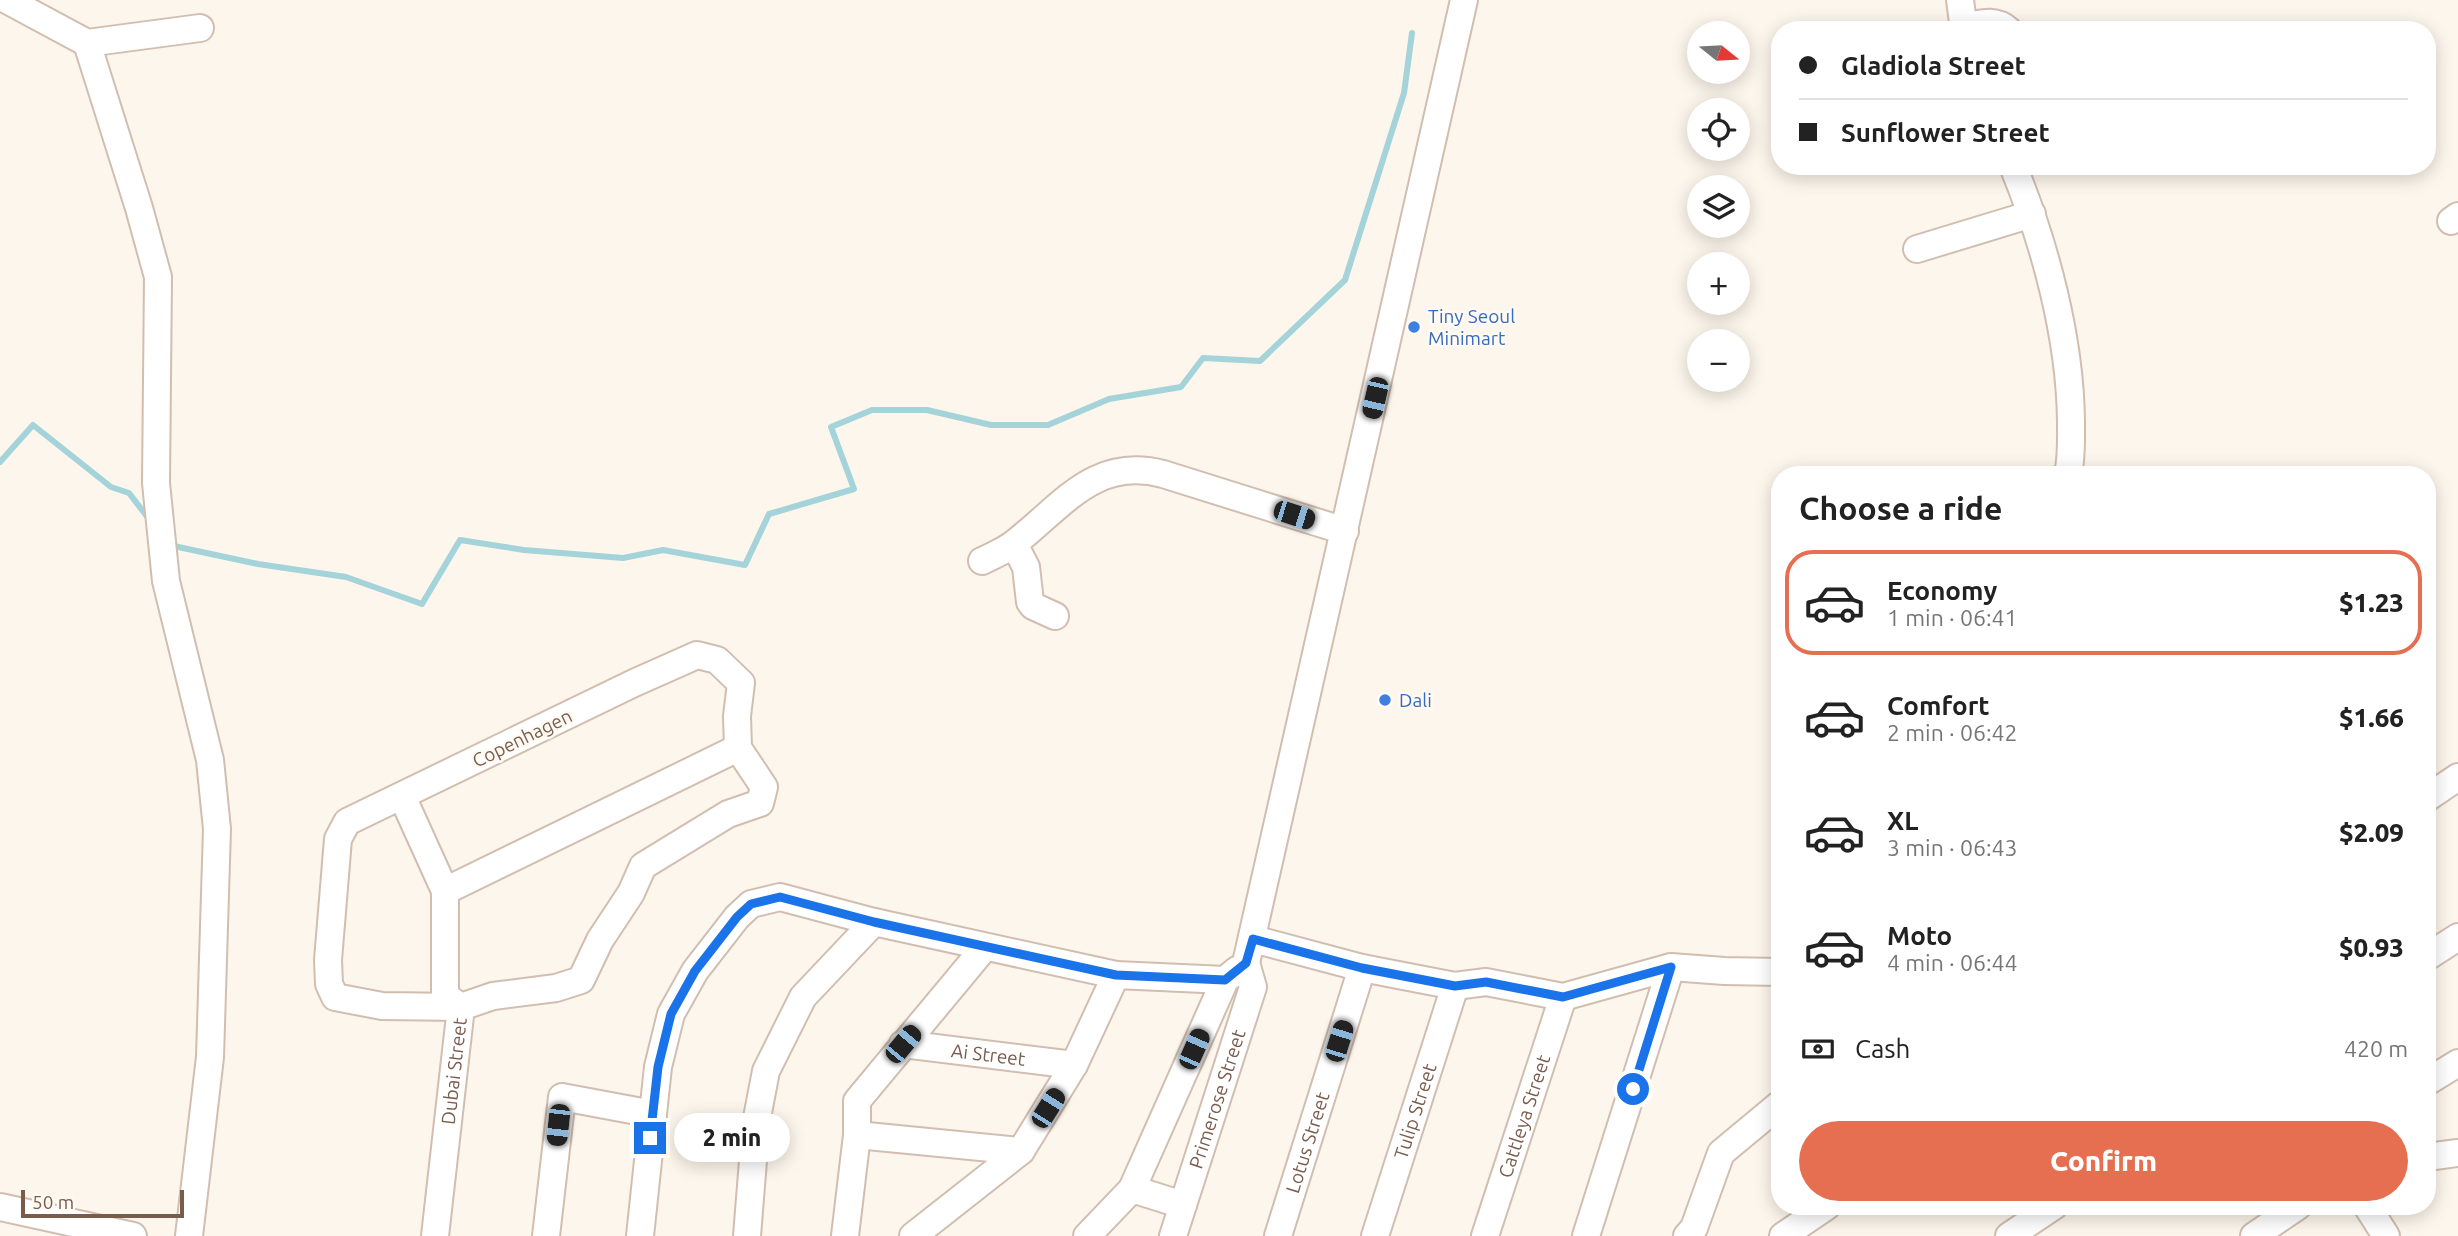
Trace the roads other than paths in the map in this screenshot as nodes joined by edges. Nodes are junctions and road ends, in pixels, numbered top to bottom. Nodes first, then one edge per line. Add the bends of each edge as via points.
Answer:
1 (7, 0) edge
2 (1464, 0) edge
3 (1960, 0) edge
4 (1963, 21) edge
5 (200, 28) dead end
6 (87, 43) junction
7 (2017, 175) edge
8 (2032, 214) junction
9 (1917, 248) dead end
10 (2070, 466) edge
11 (1345, 531) junction
12 (1014, 544) junction
13 (982, 561) dead end
14 (1055, 616) dead end
15 (738, 748) junction
16 (2458, 777) edge
17 (2436, 792) edge
18 (402, 796) junction
19 (444, 891) junction
20 (874, 922) junction
21 (2458, 937) edge
22 (985, 947) junction
23 (1250, 951) junction
24 (2436, 951) edge
25 (1671, 967) junction
26 (1362, 968) junction
27 (1771, 972) edge
28 (1116, 975) junction
29 (1225, 980) junction
30 (1455, 986) junction
31 (1563, 997) junction
32 (461, 1007) junction
33 (903, 1044) junction
34 (2458, 1063) edge
35 (1074, 1065) junction
36 (2436, 1076) edge
37 (1771, 1111) edge
38 (653, 1114) junction
39 (857, 1135) junction
40 (1021, 1151) junction
41 (2458, 1153) edge
42 (2436, 1156) edge
43 (1132, 1189) junction
44 (1183, 1205) junction
45 (0, 1207) edge
46 (1814, 1215) edge
47 (2041, 1215) edge
48 (2285, 1215) edge
49 (2373, 1215) edge
50 (134, 1236) edge
51 (189, 1236) edge
52 (435, 1236) edge
53 (546, 1236) edge
54 (640, 1236) edge
55 (747, 1236) edge
56 (845, 1236) edge
57 (913, 1236) edge
58 (1087, 1236) edge
59 (1173, 1236) edge
60 (1278, 1236) edge
61 (1375, 1236) edge
62 (1485, 1236) edge
63 (1586, 1236) edge
64 (1687, 1236) edge
65 (1783, 1236) edge
66 (2010, 1236) edge
67 (2254, 1236) edge
68 (2386, 1236) edge

1 - 6 street
2 - 11 street, Primerose Street
3 - 4 street
5 - 6 street
6 - 51 street via 158,277 156,483 166,581 209,760 217,829 211,1057
7 - 8 street
8 - 9 street
8 - 10 street via 2071,383
11 - 12 street via 1144,469 1095,479
11 - 23 street, Primerose Street
12 - 13 street
12 - 14 street via 1026,567 1030,602
15 - 18 street, Copenhagen via 741,683 717,660 697,655
15 - 19 street
15 - 32 street via 764,787 760,803 728,814 643,866 581,980 493,996
16 - 17 street
18 - 19 street, Dubai Street
18 - 32 street, Copenhagen via 347,822 338,839 329,984 335,997 382,1006
19 - 32 street, Dubai Street via 445,996
20 - 22 street
20 - 38 street via 780,897 751,904 695,971 671,1014
20 - 55 street via 803,997 766,1071
21 - 24 street
22 - 28 street
22 - 33 street
23 - 26 street
23 - 29 street
23 - 44 street, Primerose Street via 1253,986
25 - 27 street
25 - 31 street
25 - 63 street
26 - 30 street
26 - 60 street, Lotus Street
28 - 29 street
28 - 35 street
29 - 43 street
30 - 31 street via 1486,982
30 - 61 street, Tulip Street
31 - 62 street, Cattleya Street
32 - 52 street, Dubai Street
33 - 35 street, Ai Street
33 - 39 street via 857,1101
34 - 36 street
35 - 40 street
37 - 64 street via 1721,1153
38 - 53 street via 562,1097
38 - 54 street
39 - 40 street
39 - 56 street
40 - 57 street
41 - 42 street
43 - 44 street
43 - 58 street
44 - 59 street, Primerose Street
45 - 50 street
46 - 65 street
47 - 66 street
48 - 67 street
49 - 68 street

